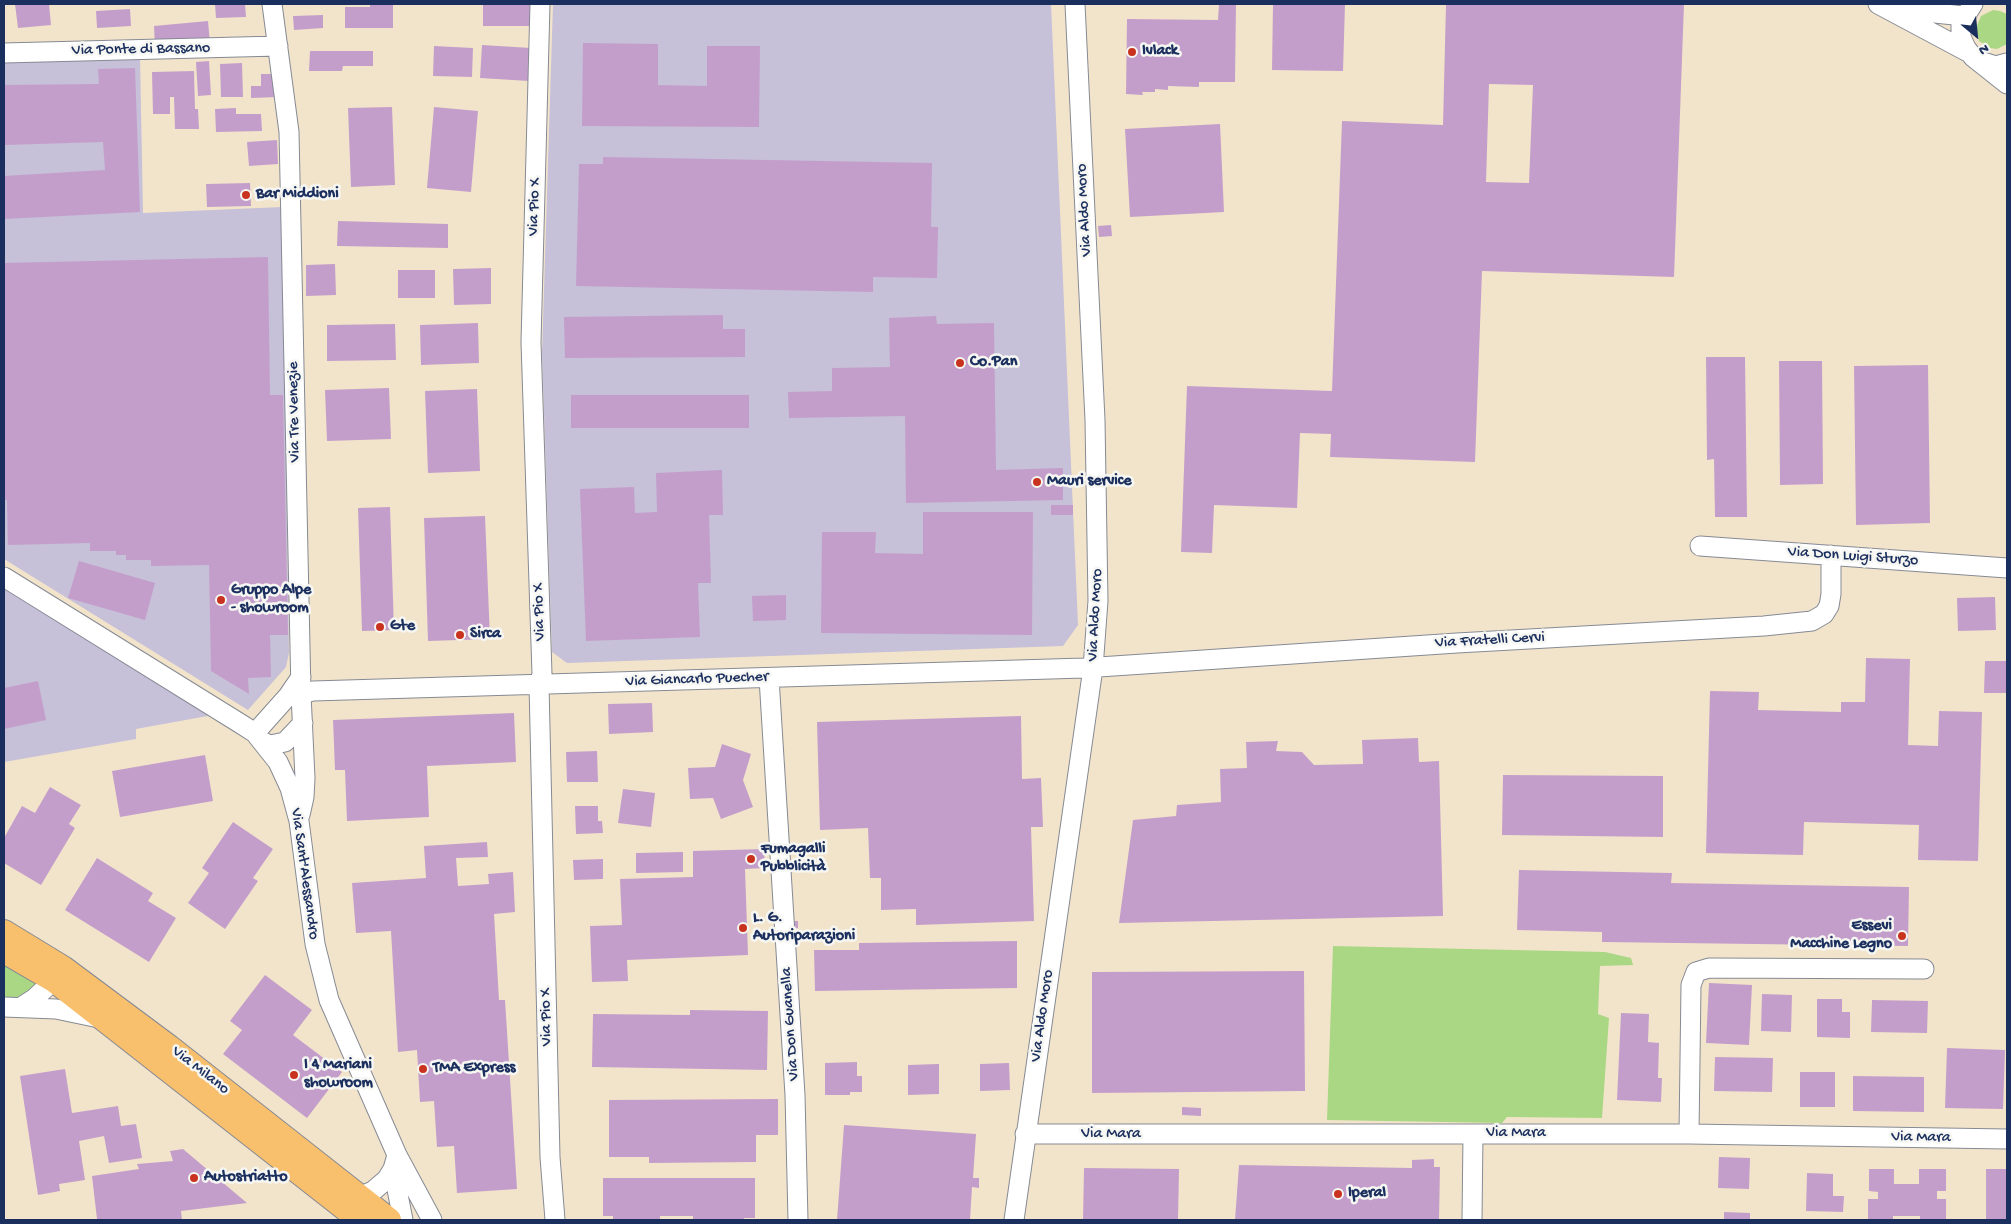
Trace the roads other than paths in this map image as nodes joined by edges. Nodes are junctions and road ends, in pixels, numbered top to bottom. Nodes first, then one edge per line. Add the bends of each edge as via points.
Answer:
1 (272, 4) edge
2 (540, 4) edge
3 (1075, 4) edge
4 (1882, 6) edge
5 (1968, 10) edge
6 (278, 46) junction
7 (4, 53) edge
8 (1974, 56) junction
9 (2007, 63) edge
10 (2007, 84) edge
11 (1700, 546) dead end
12 (1831, 555) junction
13 (2007, 568) edge
14 (4, 577) edge
15 (1093, 668) junction
16 (768, 678) junction
17 (301, 685) junction
18 (539, 686) junction
19 (303, 723) junction
20 (259, 738) junction
21 (299, 821) junction
22 (4, 932) edge
23 (4, 940) edge
24 (29, 946) junction
25 (4, 951) edge
26 (1924, 969) dead end
27 (52, 970) junction
28 (12, 1007) edge
29 (103, 1019) junction
30 (1025, 1134) junction
31 (1473, 1134) junction
32 (1689, 1134) junction
33 (2007, 1139) edge
34 (395, 1162) junction
35 (359, 1197) junction
36 (360, 1220) edge
37 (389, 1220) edge
38 (403, 1220) edge
39 (432, 1220) edge
40 (555, 1220) edge
41 (798, 1220) edge
42 (1014, 1220) edge
43 (1472, 1220) edge

1 - 6 street, Via Tre Venezie
2 - 18 street, Via Pio X via 531,342 542,674
3 - 15 street, Via Aldo Moro via 1097,499 1099,585
4 - 5 street
4 - 8 street
5 - 8 street via 1960,30
6 - 7 street, Via Ponte di Bassano
6 - 17 street, Via Tre Venezie via 289,132
8 - 9 street via 1996,66
8 - 10 street
11 - 12 street, Via Don Luigi Sturzo
12 - 13 street, Via Don Luigi Sturzo
12 - 15 street, Via Fratelli Cervi via 1829,606 1821,617 1806,622
14 - 20 street, Via Sant'Alessandro via 207,701
15 - 16 street, Via Giancarlo Puecher
15 - 30 street, Via Aldo Moro
16 - 18 street, Via Giancarlo Puecher
16 - 41 street, Via Don Guanella via 795,1095
17 - 18 street, Via Giancarlo Puecher via 313,691
17 - 19 street, Via Tre Venezie
17 - 20 street via 288,696
18 - 40 street, Via Pio X via 550,1157
19 - 20 street via 285,742 276,745
19 - 21 street, Via Tre Venezie via 305,787
20 - 21 street, Via Sant'Alessandro via 278,762
21 - 34 street, Via Sant'Alessandro via 308,907 321,972
22 - 24 main road, Via Milano
23 - 24 street
24 - 27 main road, Via Milano
25 - 27 main road, Via Milano
26 - 32 street via 1709,968 1696,972 1691,985
27 - 28 street via 35,998
27 - 29 main road, Via Milano
27 - 35 main road, Via Milano via 169,1047
28 - 29 street via 56,1009
29 - 36 main road, Via Milano
30 - 31 street, Via Mara
30 - 42 street, Via Aldo Moro
31 - 32 street, Via Mara
31 - 43 street
32 - 33 street, Via Mara
34 - 35 street via 380,1186
34 - 38 street
34 - 39 street
35 - 37 main road, Via Milano

